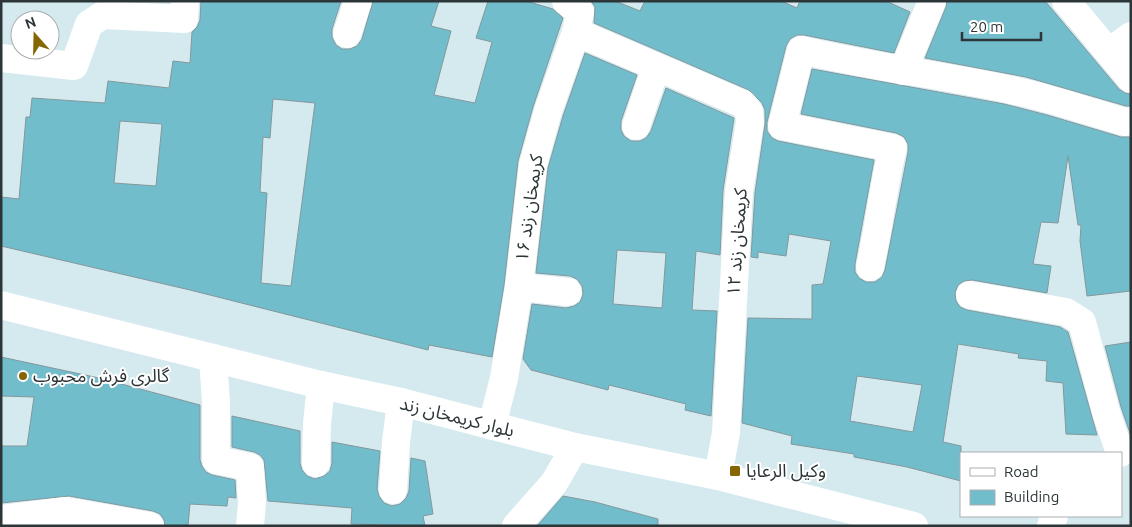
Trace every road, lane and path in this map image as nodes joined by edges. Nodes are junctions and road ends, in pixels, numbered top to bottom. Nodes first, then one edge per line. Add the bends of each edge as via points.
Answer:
1 (358, 1) edge
2 (566, 1) edge
3 (932, 1) edge
4 (1066, 1) edge
5 (185, 10) edge
6 (576, 32) junction
7 (348, 34) dead end
8 (1120, 44) edge
9 (1, 58) edge
10 (656, 67) junction
11 (903, 71) junction
12 (1131, 79) edge
13 (1131, 121) edge
14 (636, 126) dead end
15 (870, 267) dead end
16 (519, 287) junction
17 (568, 292) dead end
18 (970, 295) dead end
19 (1, 305) edge
20 (213, 358) junction
21 (321, 385) junction
22 (401, 402) junction
23 (492, 426) junction
24 (575, 447) junction
25 (1120, 452) edge
26 (316, 463) dead end
27 (718, 476) junction
28 (393, 490) dead end
29 (1, 518) edge
30 (150, 526) edge
31 (250, 526) edge
32 (516, 526) edge
33 (914, 526) edge

1 - 7 main road
2 - 6 main road, کریمخان زند ۱۶ via 580,12
3 - 11 main road
4 - 8 main road
5 - 9 main road via 103,15 89,24 74,66
6 - 10 main road, کریمخان زند ۱۲
6 - 16 main road, کریمخان زند ۱۶ via 533,165
8 - 12 main road
10 - 14 main road
10 - 27 main road, کریمخان زند ۱۲ via 743,104 749,112 739,192 726,433
11 - 13 main road via 1010,90
11 - 15 main road via 801,50 782,126 893,148
16 - 17 main road
16 - 23 main road, کریمخان زند ۱۶ via 504,378
18 - 25 main road via 1066,312 1082,322
19 - 20 main road, بلوار کریمخان زند
20 - 21 main road, بلوار کریمخان زند
20 - 31 main road via 216,460 250,467
21 - 22 main road, بلوار کریمخان زند
21 - 26 main road
22 - 23 main road, بلوار کریمخان زند
22 - 28 main road
23 - 24 main road, بلوار کریمخان زند
24 - 27 main road, بلوار کریمخان زند
24 - 32 main road via 554,483
27 - 33 main road, بلوار کریمخان زند
29 - 30 main road via 66,511

